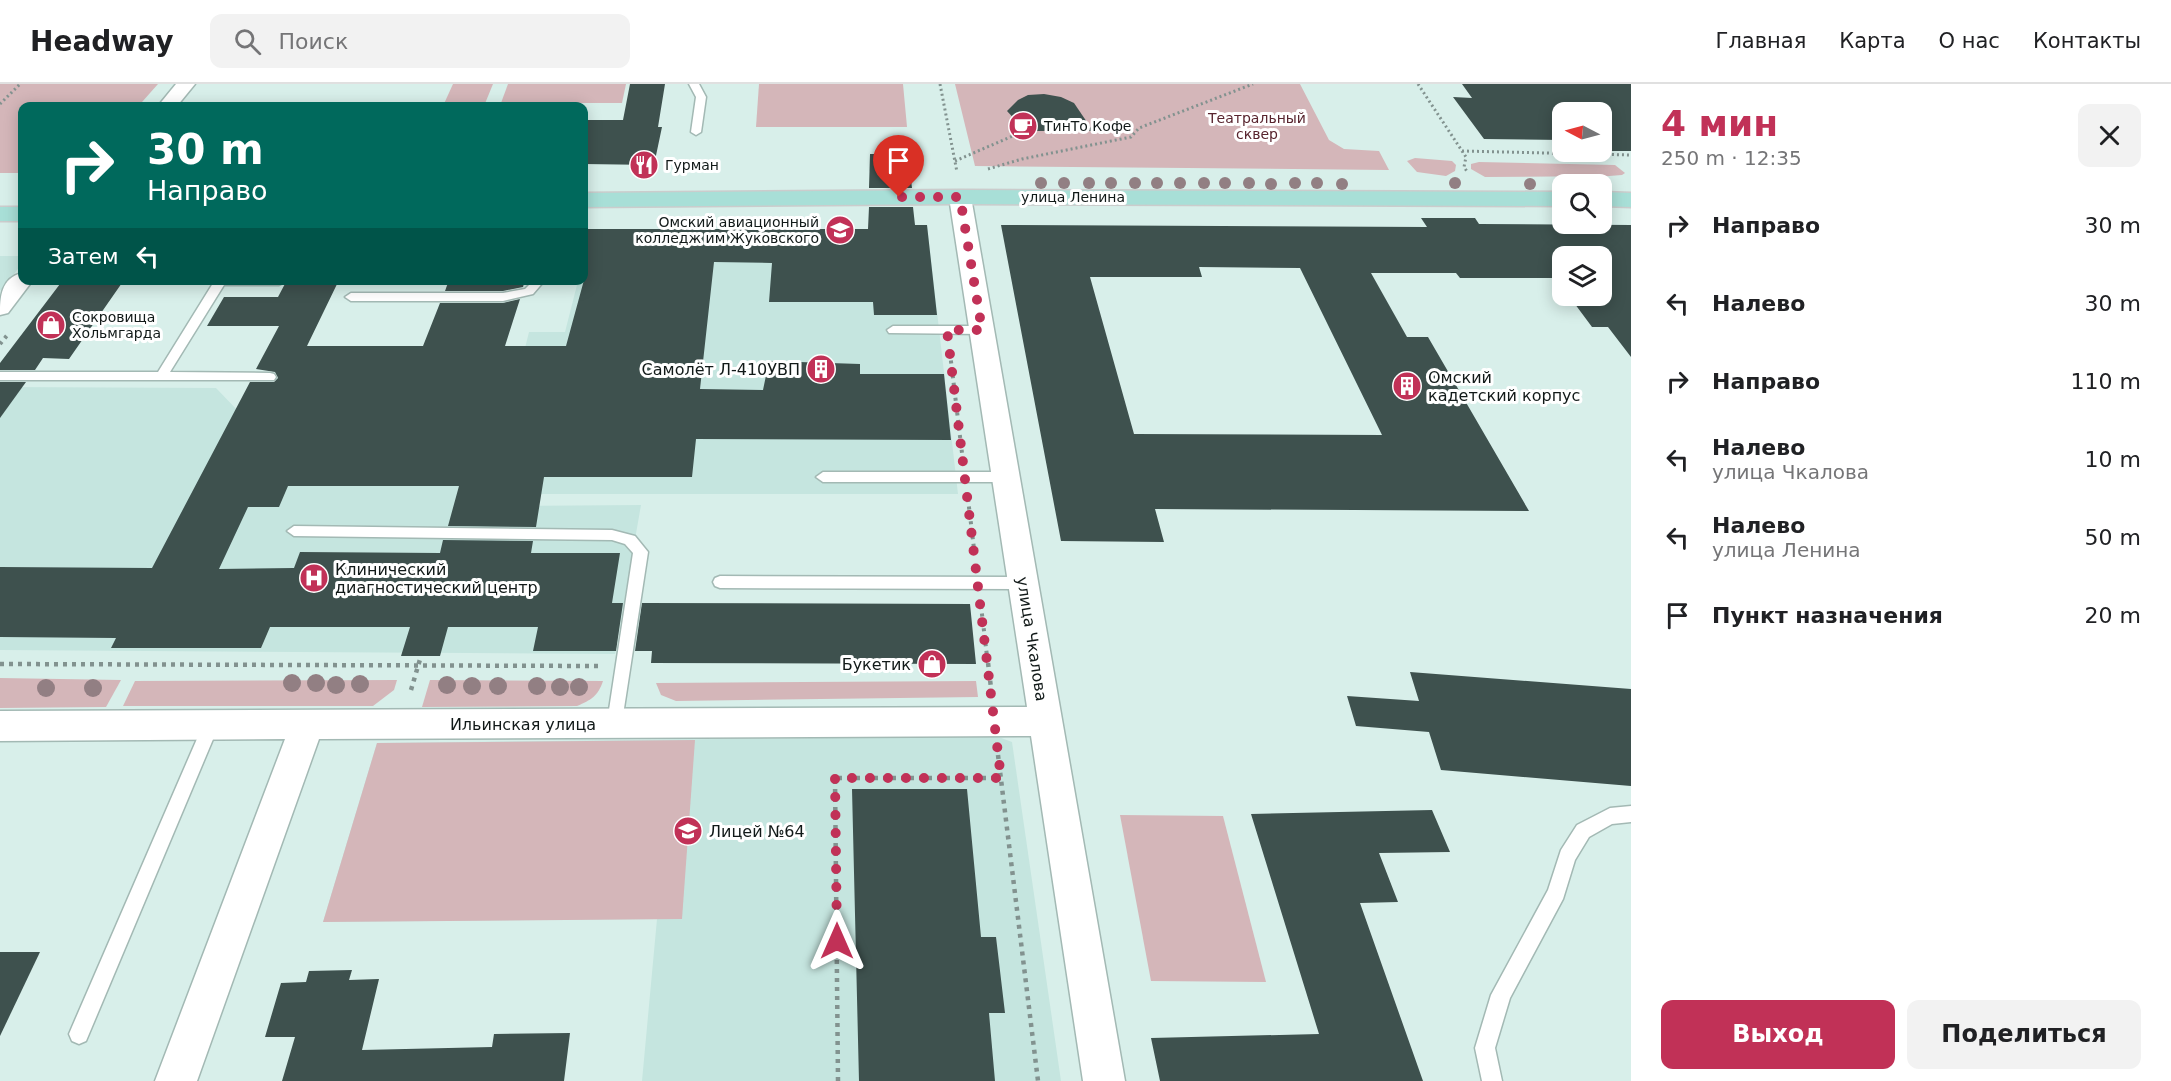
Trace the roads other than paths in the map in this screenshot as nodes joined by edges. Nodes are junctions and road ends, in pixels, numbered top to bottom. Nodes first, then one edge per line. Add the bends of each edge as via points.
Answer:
1 (186, 84) edge
2 (694, 84) edge
3 (170, 102) edge
4 (696, 132) dead end
5 (959, 187) junction
6 (0, 196) edge
7 (18, 196) edge
8 (1552, 199) edge
9 (588, 200) edge
10 (1612, 200) edge
11 (1631, 200) edge
12 (0, 214) edge
13 (18, 214) edge
14 (18, 285) edge
15 (218, 285) edge
16 (536, 285) edge
17 (351, 297) dead end
18 (0, 308) edge
19 (893, 330) dead end
20 (982, 330) junction
21 (0, 376) edge
22 (161, 377) junction
23 (270, 377) dead end
24 (823, 477) dead end
25 (1006, 477) junction
26 (294, 531) dead end
27 (720, 582) dead end
28 (1023, 583) junction
29 (1045, 721) junction
30 (615, 723) junction
31 (211, 725) junction
32 (307, 725) junction
33 (0, 726) edge
34 (1631, 814) edge
35 (79, 1034) dead end
36 (176, 1081) edge
37 (1104, 1081) edge
38 (1492, 1081) edge

1 - 3 street
2 - 4 lane via 700,97
5 - 8 main road, улица Ленина
5 - 9 main road, улица Ленина
5 - 20 street, улица Чкалова
6 - 7 main road
10 - 11 main road
12 - 13 main road
14 - 18 street
15 - 22 lane
16 - 17 lane via 527,293 503,297
19 - 20 lane
20 - 25 street, улица Чкалова
21 - 22 lane
22 - 23 lane
24 - 25 lane
25 - 28 street, улица Чкалова
26 - 30 lane via 612,535 630,540 641,552
27 - 28 lane
28 - 29 street, улица Чкалова
29 - 30 street, Ильинская улица
29 - 37 street, улица Чкалова
30 - 32 street, Ильинская улица
31 - 32 street, Ильинская улица
31 - 33 street, Ильинская улица
31 - 35 lane
32 - 36 street
34 - 38 lane via 1610,816 1583,831 1567,856 1556,893 1501,995 1485,1048

